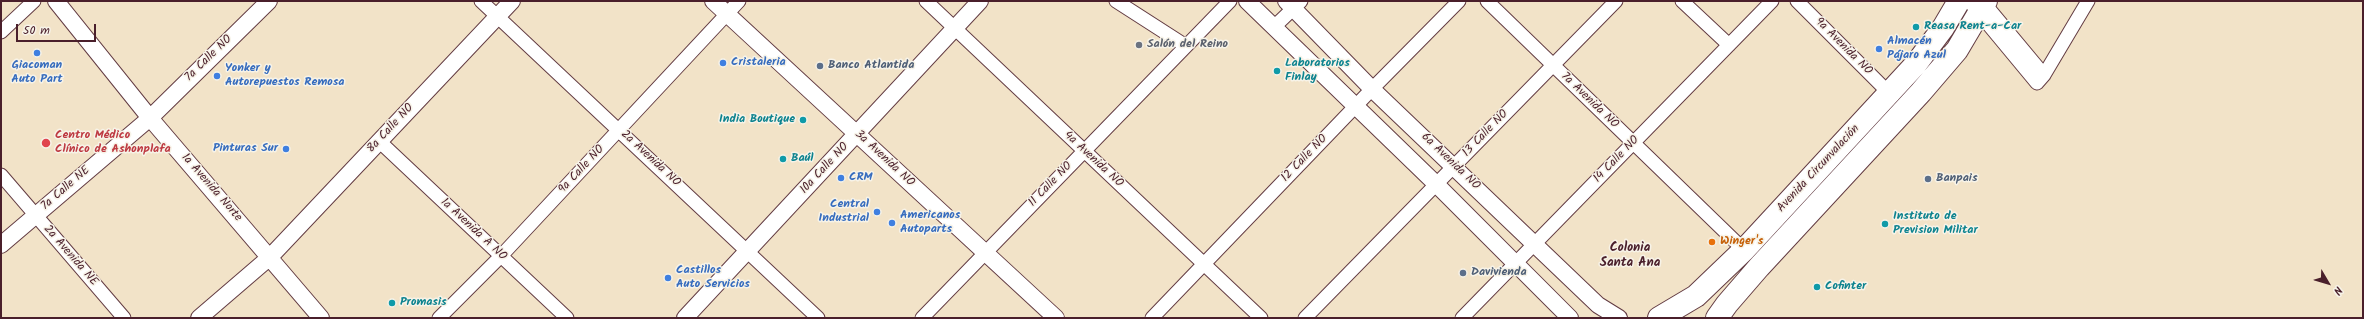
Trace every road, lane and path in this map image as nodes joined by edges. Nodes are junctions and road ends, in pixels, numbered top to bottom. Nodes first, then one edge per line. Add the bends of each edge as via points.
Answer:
1 (34, 1) edge
2 (56, 1) edge
3 (269, 1) edge
4 (481, 1) edge
5 (512, 1) edge
6 (713, 1) edge
7 (739, 1) edge
8 (926, 1) edge
9 (980, 1) edge
10 (1116, 1) edge
11 (1230, 1) edge
12 (1247, 1) edge
13 (1459, 1) edge
14 (1487, 1) edge
15 (1616, 1) edge
16 (1682, 1) edge
17 (1772, 1) edge
18 (1797, 1) edge
19 (1959, 1) edge
20 (2088, 1) edge
21 (1293, 4) edge
22 (1979, 5) edge
23 (727, 14) junction
24 (497, 16) junction
25 (1274, 27) junction
26 (956, 28) junction
27 (1, 32) edge
28 (1186, 46) junction
29 (1728, 46) junction
30 (1553, 65) junction
31 (1372, 89) junction
32 (1889, 93) junction
33 (1355, 106) junction
34 (150, 118) junction
35 (619, 130) junction
36 (857, 134) junction
37 (379, 141) junction
38 (1633, 143) junction
39 (1084, 151) junction
40 (1454, 166) junction
41 (1, 175) edge
42 (1838, 182) junction
43 (1436, 184) junction
44 (35, 216) junction
45 (1535, 244) junction
46 (1, 245) edge
47 (1744, 250) junction
48 (749, 251) junction
49 (985, 253) junction
50 (501, 256) junction
51 (270, 257) junction
52 (1204, 264) junction
53 (1516, 264) junction
54 (124, 318) edge
55 (199, 318) edge
56 (321, 318) edge
57 (439, 318) edge
58 (567, 318) edge
59 (685, 318) edge
60 (818, 318) edge
61 (922, 318) edge
62 (1056, 318) edge
63 (1152, 318) edge
64 (1261, 318) edge
65 (1304, 318) edge
66 (1462, 318) edge
67 (1570, 318) edge
68 (1619, 318) edge
69 (1659, 318) edge
70 (1717, 318) edge

1 - 27 street
2 - 34 street, 1a Avenida Norte
3 - 34 street, 7a Calle NO
4 - 24 street, 2a Avenida NO
5 - 24 street, 8a Calle NO
6 - 23 street, 3a Avenida NO
7 - 23 street, 9a Calle NO
8 - 26 street, 4a Avenida NO
9 - 26 street, 10a Calle NO
10 - 28 street
11 - 28 street, 11 Calle NO
12 - 25 street
13 - 31 street, 12 Calle NO
14 - 30 street, 7a Avenida NO
15 - 30 street, 13 Calle NO
16 - 29 street
17 - 29 street, 14 Calle NO
18 - 32 street, 9a Avenida NO
19 - 32 highway, Avenida Circunvalación via 1938,34
20 - 22 street via 2041,79
21 - 25 street
21 - 31 street, 6a Avenida NO
22 - 42 highway, Avenida Circunvalación via 1952,56
23 - 35 street, 9a Calle NO
23 - 36 street, 3a Avenida NO
24 - 35 street, 2a Avenida NO
24 - 37 street, 8a Calle NO
25 - 33 street
26 - 36 street, 10a Calle NO
26 - 39 street, 4a Avenida NO
28 - 39 street, 11 Calle NO
29 - 38 street, 14 Calle NO
30 - 38 street, 7a Avenida NO
30 - 40 street, 13 Calle NO
31 - 33 street, 12 Calle NO
31 - 40 street, 6a Avenida NO
32 - 42 highway via 1893,98 1892,106 1853,149
32 - 47 highway, Avenida Circunvalación
33 - 43 street
33 - 52 street, 12 Calle NO
34 - 44 street, 7a Calle NE
34 - 51 street, 1a Avenida Norte
35 - 48 street, 2a Avenida NO
35 - 50 street, 9a Calle NO
36 - 48 street, 10a Calle NO
36 - 49 street, 3a Avenida NO
37 - 50 street, 1a Avenida A NO
37 - 51 street, 8a Calle NO
38 - 45 street, 14 Calle NO
38 - 47 street, 7a Avenida NO
39 - 49 street, 11 Calle NO
39 - 52 street, 4a Avenida NO
40 - 43 street, 13 Calle NO
40 - 45 street, 6a Avenida NO
41 - 44 street, 2a Avenida NE
42 - 70 highway, Avenida Circunvalación via 1759,267
43 - 53 street
43 - 65 street, 13 Calle NO
44 - 46 street, 7a Calle NE
44 - 54 street, 2a Avenida NE
45 - 53 street, 14 Calle NO
45 - 68 street, 6a Avenida NO via 1598,305
47 - 69 highway, Avenida Circunvalación via 1696,296
48 - 59 street, 10a Calle NO
48 - 60 street, 2a Avenida NO
49 - 61 street, 11 Calle NO
49 - 62 street, 3a Avenida NO
50 - 57 street, 9a Calle NO
50 - 58 street, 1a Avenida A NO
51 - 55 street, 8a Calle NO
51 - 56 street, 1a Avenida Norte
52 - 63 street, 12 Calle NO
52 - 64 street, 4a Avenida NO
53 - 66 street, 14 Calle NO
53 - 67 street

